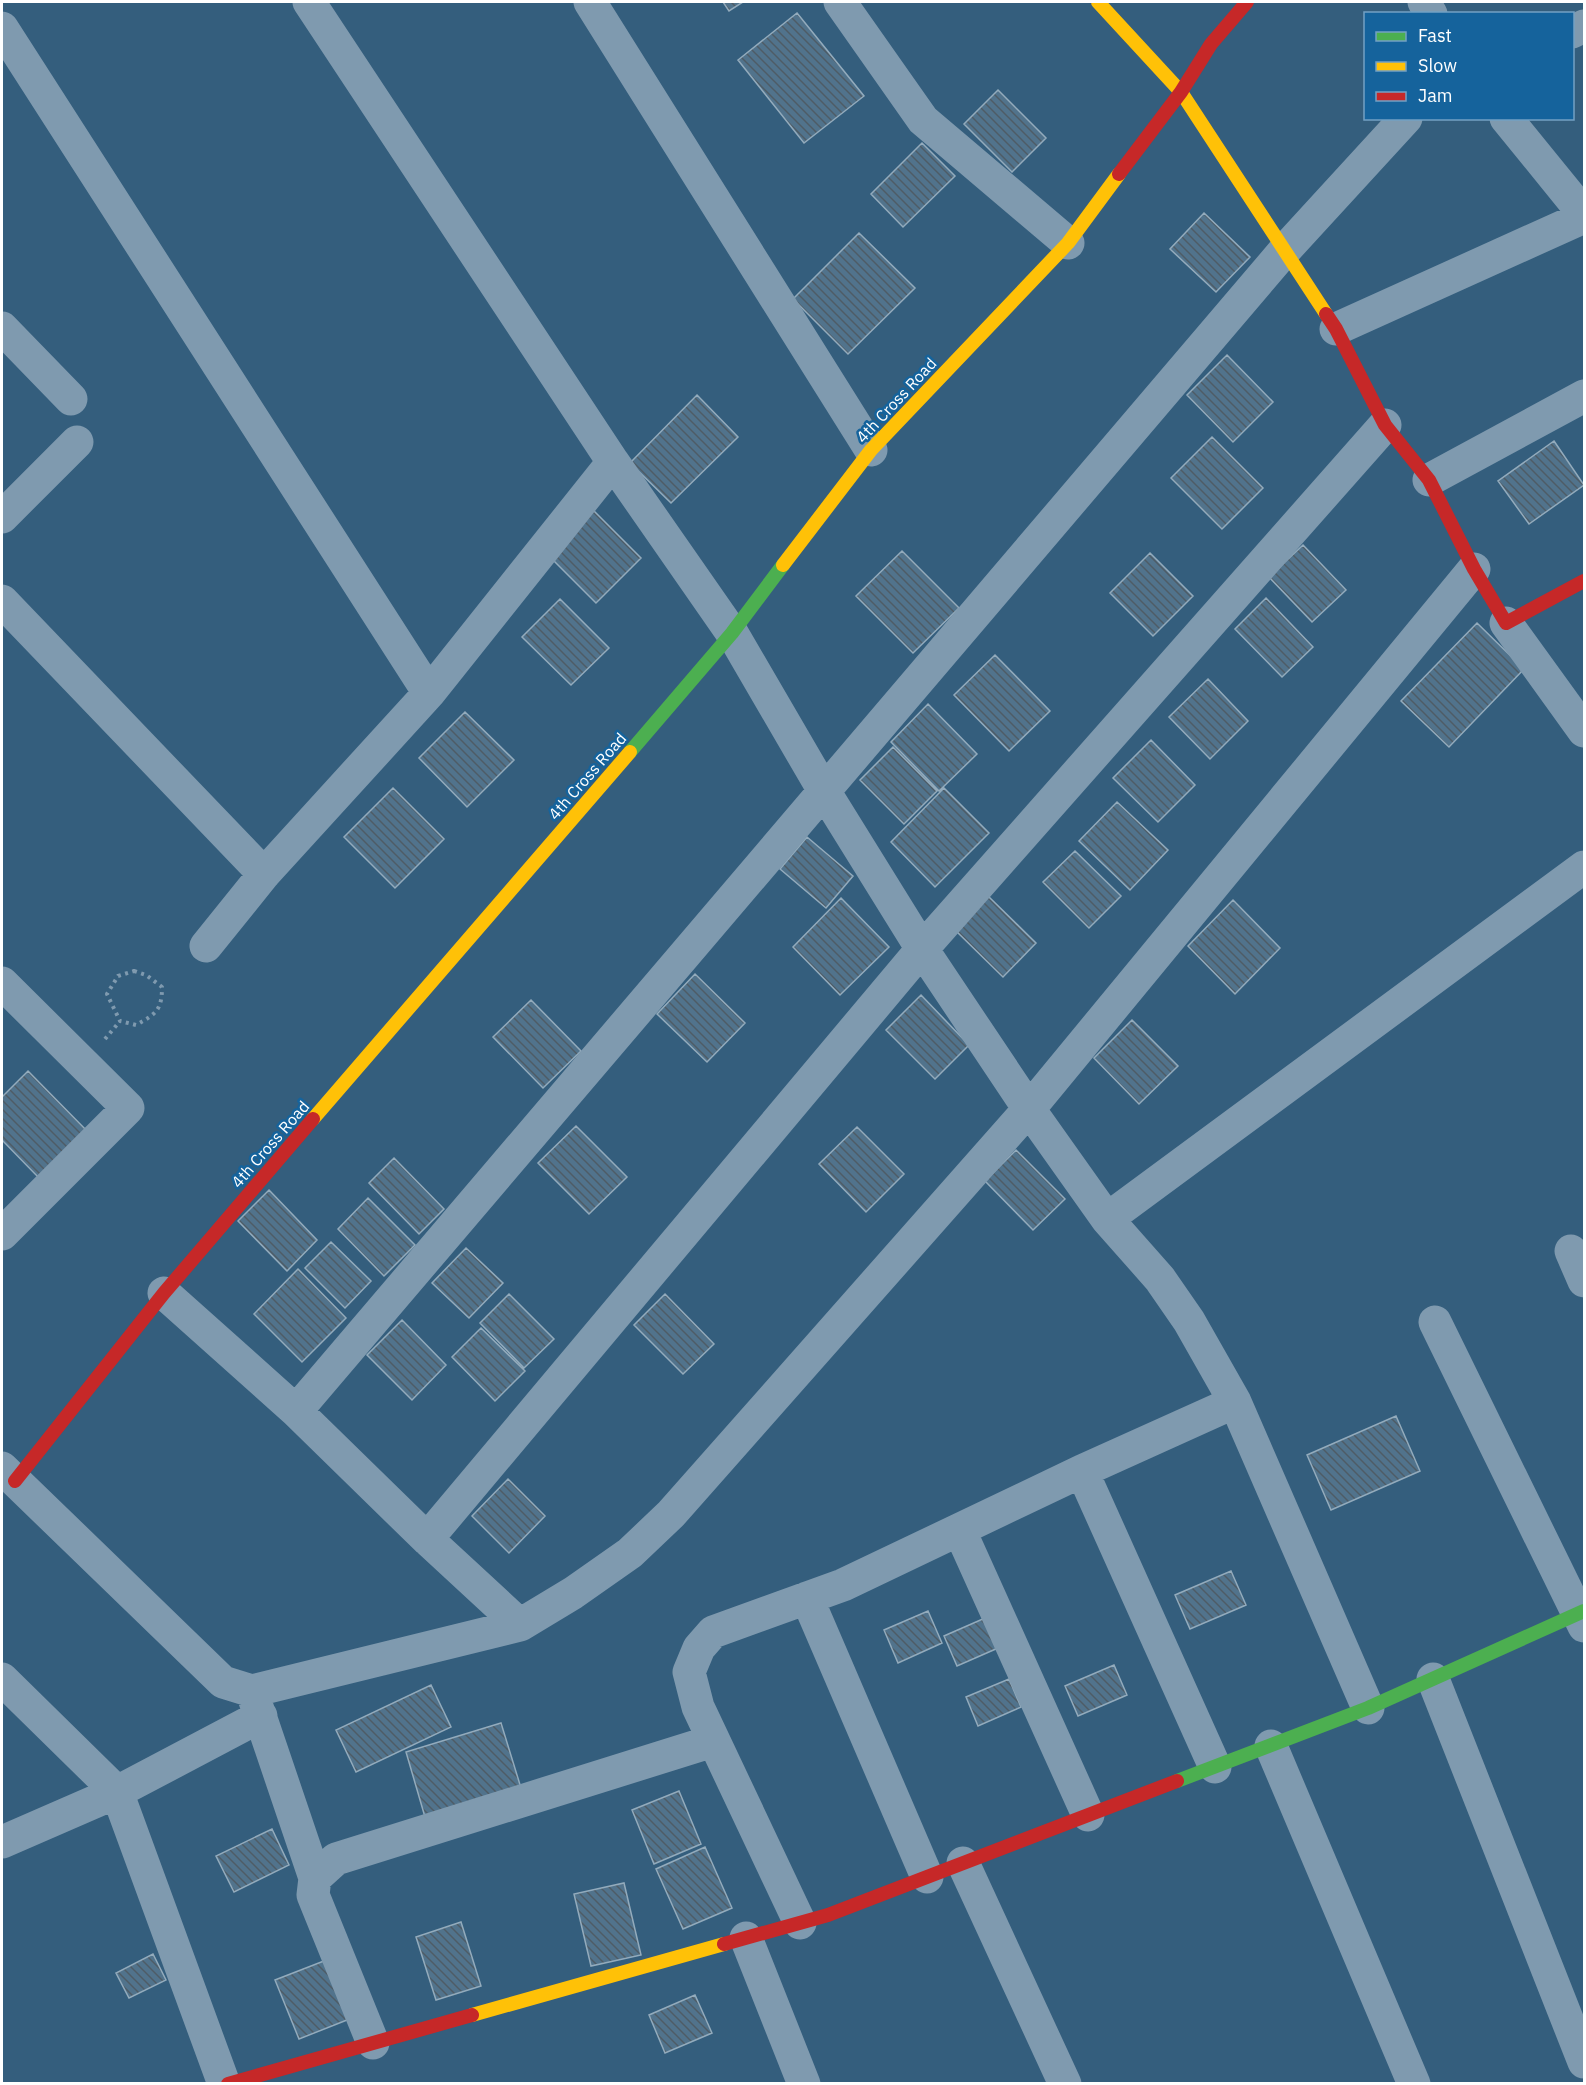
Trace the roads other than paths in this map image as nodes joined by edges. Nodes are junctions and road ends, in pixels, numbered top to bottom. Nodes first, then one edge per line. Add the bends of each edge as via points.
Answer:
1 (309, 2) edge
2 (590, 2) edge
3 (840, 2) edge
4 (1098, 2) edge
5 (1247, 2) edge
6 (2, 28) edge
7 (1181, 92) junction
8 (1404, 120) edge
9 (1508, 120) edge
10 (1584, 216) edge
11 (1068, 243) junction
12 (1284, 250) junction
13 (2, 328) edge
14 (1336, 329) junction
15 (1584, 396) edge
16 (71, 399) dead end
17 (1384, 425) junction
18 (77, 442) dead end
19 (871, 450) junction
20 (614, 462) junction
21 (1429, 480) junction
22 (2, 517) edge
23 (1474, 569) junction
24 (1584, 581) edge
25 (2, 601) edge
26 (1506, 623) junction
27 (732, 633) junction
28 (429, 693) junction
29 (1584, 731) edge
30 (824, 791) junction
31 (1584, 867) edge
32 (264, 874) junction
33 (206, 946) dead end
34 (922, 949) junction
35 (2, 983) edge
36 (1029, 1109) junction
37 (1107, 1219) junction
38 (2, 1234) edge
39 (1571, 1251) dead end
40 (1584, 1281) edge
41 (164, 1293) junction
42 (1435, 1322) dead end
43 (1235, 1402) junction
44 (296, 1411) junction
45 (1082, 1472) junction
46 (8, 1474) edge
47 (960, 1531) junction
48 (427, 1539) junction
49 (807, 1598) junction
50 (1583, 1617) edge
51 (520, 1625) junction
52 (2, 1678) edge
53 (1433, 1679) junction
54 (256, 1703) junction
55 (1368, 1708) junction
56 (713, 1741) junction
57 (1270, 1746) junction
58 (1215, 1767) junction
59 (117, 1792) junction
60 (1088, 1815) junction
61 (2, 1842) edge
62 (963, 1863) junction
63 (927, 1877) junction
64 (315, 1878) junction
65 (800, 1923) junction
66 (746, 1938) junction
67 (373, 2043) junction
68 (1584, 2062) edge
69 (226, 2084) edge
70 (804, 2084) edge
71 (1065, 2084) edge
72 (1414, 2084) edge

1 - 20 street
2 - 19 street
3 - 11 street via 923,120
4 - 7 street
5 - 7 street, 4th Cross Road via 1211,44
6 - 28 street
7 - 11 street, 4th Cross Road
7 - 12 street
8 - 12 street
9 - 10 street
10 - 14 street
11 - 19 street, 4th Cross Road
12 - 14 street
12 - 30 street
13 - 16 street
14 - 17 street
15 - 21 street
17 - 21 street
17 - 34 street
18 - 22 street
19 - 27 street, 4th Cross Road
20 - 27 street
20 - 28 street
21 - 23 street
23 - 26 street
23 - 36 street
24 - 26 street
25 - 32 street
26 - 29 street
27 - 30 street
27 - 41 street, 4th Cross Road
28 - 32 street
30 - 34 street
30 - 44 street
31 - 37 street
32 - 33 street
34 - 36 street
34 - 48 street
35 - 38 street via 128,1108
36 - 37 street
36 - 51 street via 671,1514 630,1553
37 - 43 street via 1160,1279
39 - 40 street
41 - 44 street
41 - 46 street, 4th Cross Road
42 - 50 street
43 - 45 street
43 - 55 street
44 - 48 street
45 - 47 street
45 - 58 street
46 - 54 street via 223,1683
47 - 49 street
47 - 60 street
48 - 51 street
49 - 56 street via 713,1632 699,1648 689,1672
49 - 63 street
50 - 53 street
51 - 54 street
52 - 59 street
53 - 55 street
53 - 68 street
54 - 59 street
54 - 64 street
55 - 57 street
56 - 64 street via 336,1859
56 - 65 street
57 - 58 street
57 - 72 street
58 - 60 street
59 - 61 street
59 - 69 street
60 - 62 street
62 - 63 street
62 - 71 street
63 - 65 street
64 - 67 street via 314,1895
65 - 66 street
66 - 67 street
66 - 70 street
67 - 69 street

